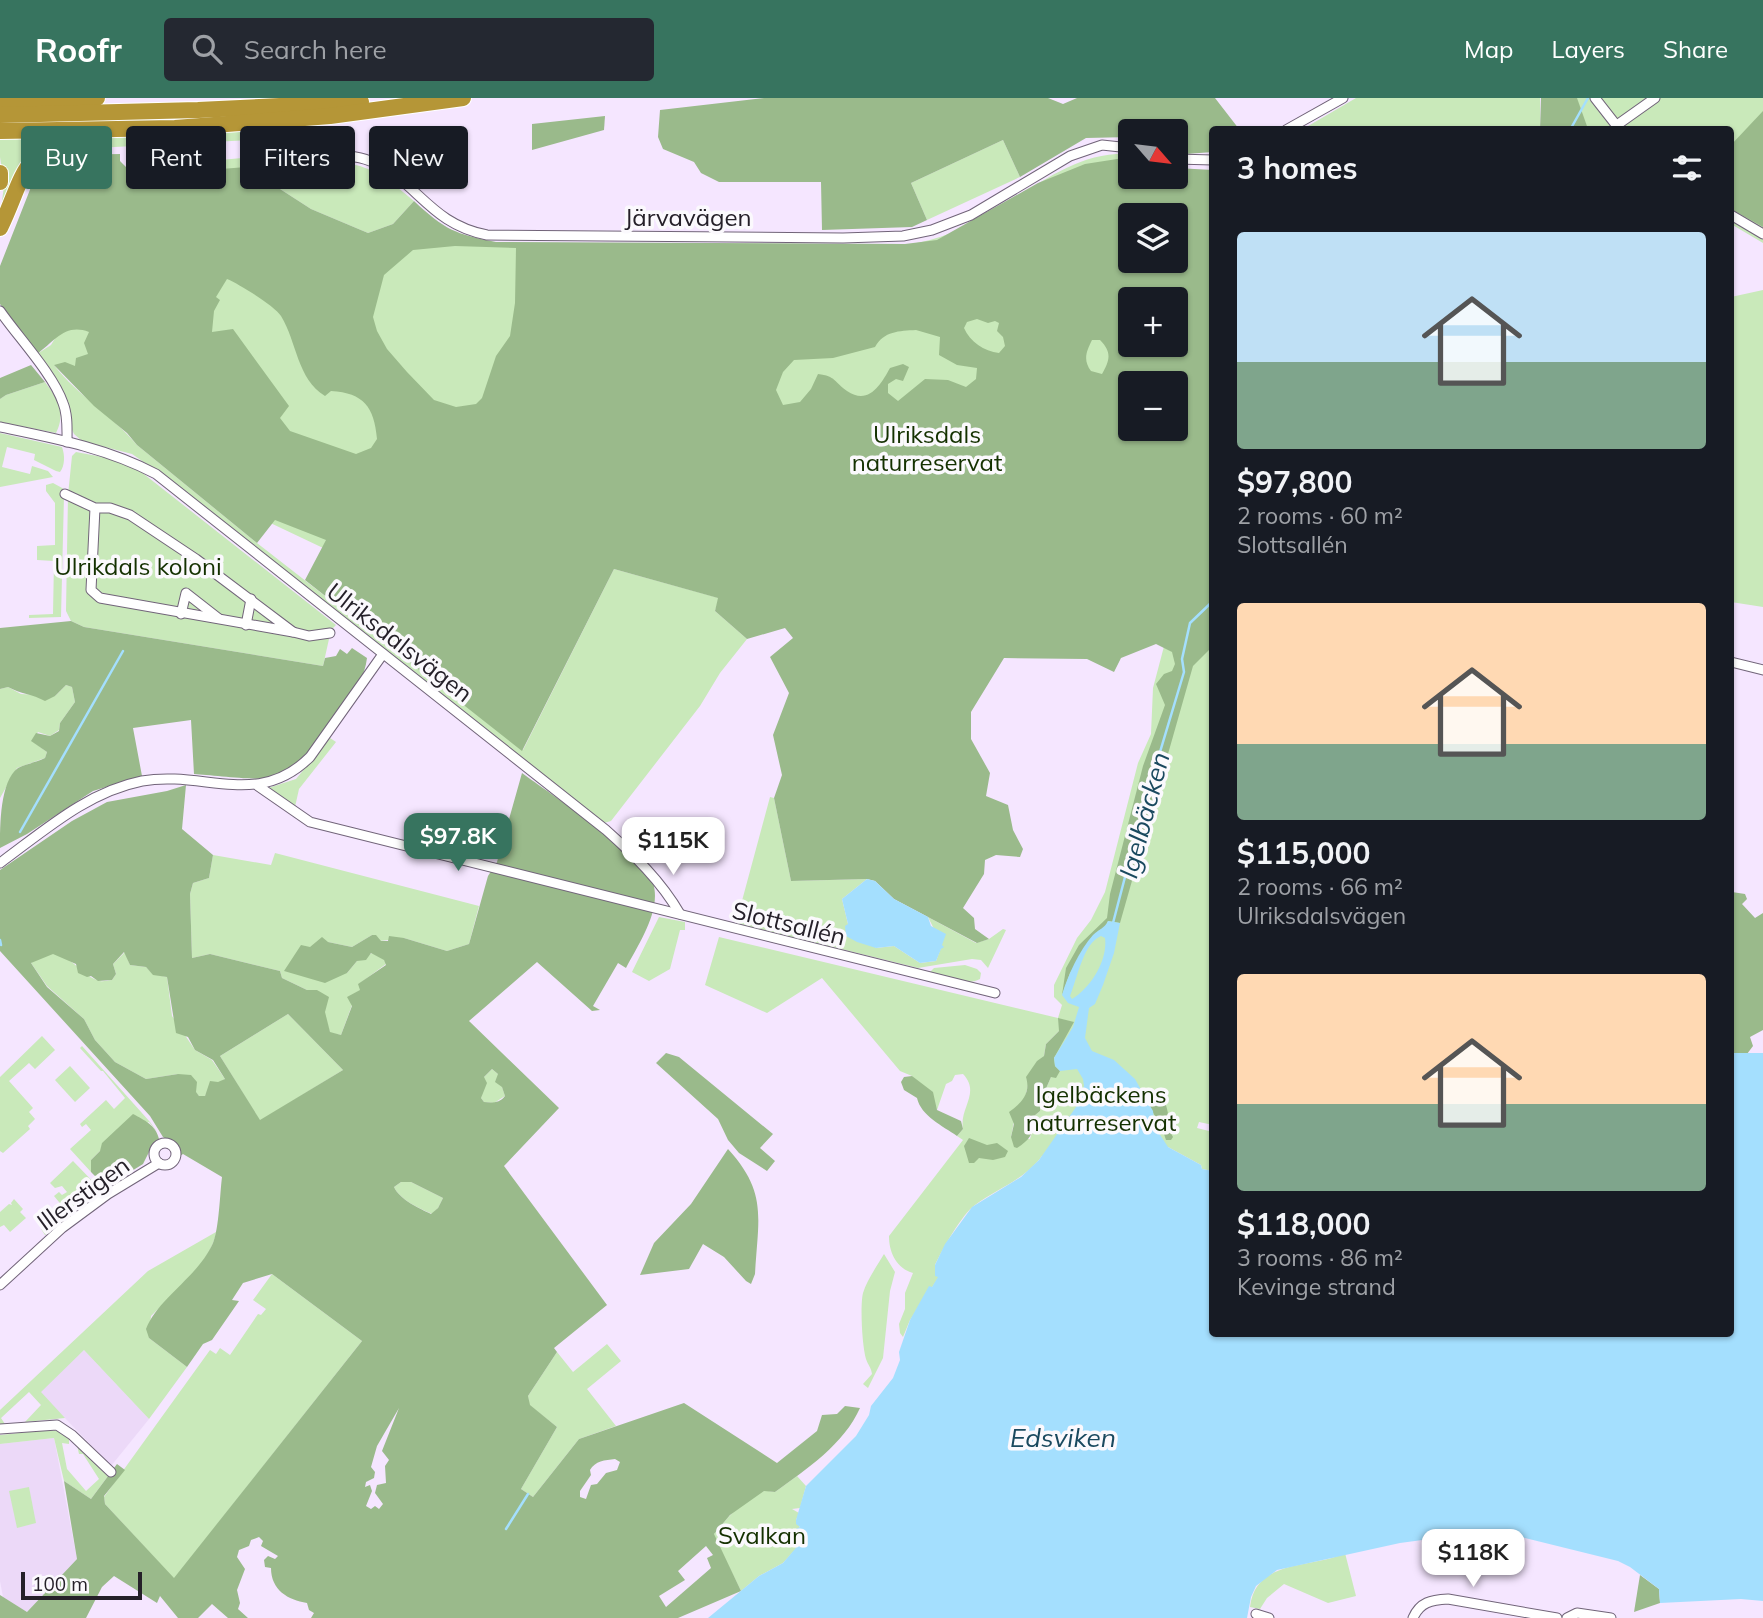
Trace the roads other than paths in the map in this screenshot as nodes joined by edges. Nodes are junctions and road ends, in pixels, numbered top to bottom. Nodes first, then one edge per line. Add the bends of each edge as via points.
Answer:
1 (97, 98) edge
2 (448, 98) edge
3 (463, 98) edge
4 (1343, 98) edge
5 (1595, 98) edge
6 (1655, 98) edge
7 (0, 100) edge
8 (0, 115) edge
9 (1293, 126) edge
10 (1616, 126) edge
11 (1620, 126) edge
12 (112, 130) edge
13 (0, 131) edge
14 (21, 131) edge
15 (1118, 147) edge
16 (355, 157) edge
17 (1188, 159) edge
18 (1209, 160) edge
19 (0, 173) edge
20 (21, 178) edge
21 (0, 182) edge
22 (1734, 217) edge
23 (0, 228) edge
24 (1763, 234) edge
25 (0, 311) edge
26 (0, 427) edge
27 (67, 442) junction
28 (65, 494) dead end
29 (95, 508) junction
30 (251, 600) junction
31 (181, 614) junction
32 (220, 620) junction
33 (246, 625) junction
34 (293, 632) junction
35 (331, 633) dead end
36 (383, 654) junction
37 (1734, 663) edge
38 (1763, 670) edge
39 (258, 786) junction
40 (0, 863) edge
41 (680, 914) junction
42 (995, 993) dead end
43 (159, 1163) dead end
44 (0, 1285) edge
45 (0, 1429) edge
46 (111, 1472) dead end
47 (1256, 1614) dead end
48 (1269, 1618) edge
49 (1413, 1618) edge
50 (1557, 1618) edge
51 (1567, 1618) edge
52 (1611, 1618) edge

1 - 7 highway
2 - 8 highway
3 - 12 highway via 330,116
4 - 9 street
5 - 10 street
6 - 11 street
13 - 14 highway
15 - 16 street, Järvavägen via 1102,145 1070,156 971,215 932,230 903,236 829,238 474,233 444,219 398,177
17 - 18 street
19 - 21 highway
20 - 23 highway
22 - 24 street
25 - 27 street via 63,401
26 - 27 street, Ulriksdalsvägen
27 - 36 street, Ulriksdalsvägen via 156,474
28 - 29 street
29 - 30 street via 131,515
29 - 31 street via 93,594
30 - 33 street
30 - 34 street
31 - 32 street
31 - 32 street via 187,593
32 - 33 street
33 - 34 street
34 - 35 street via 309,636
36 - 39 street via 298,770
36 - 41 street, Ulriksdalsvägen via 606,830 638,859
37 - 38 street
39 - 40 street via 167,779 105,792
39 - 41 street, Slottsallén via 310,822
41 - 42 street, Slottsallén
43 - 44 street, Illerstigen via 62,1228
45 - 46 street via 57,1424
47 - 48 street
49 - 50 street via 1420,1606 1431,1600 1448,1599
51 - 52 street via 1577,1613

